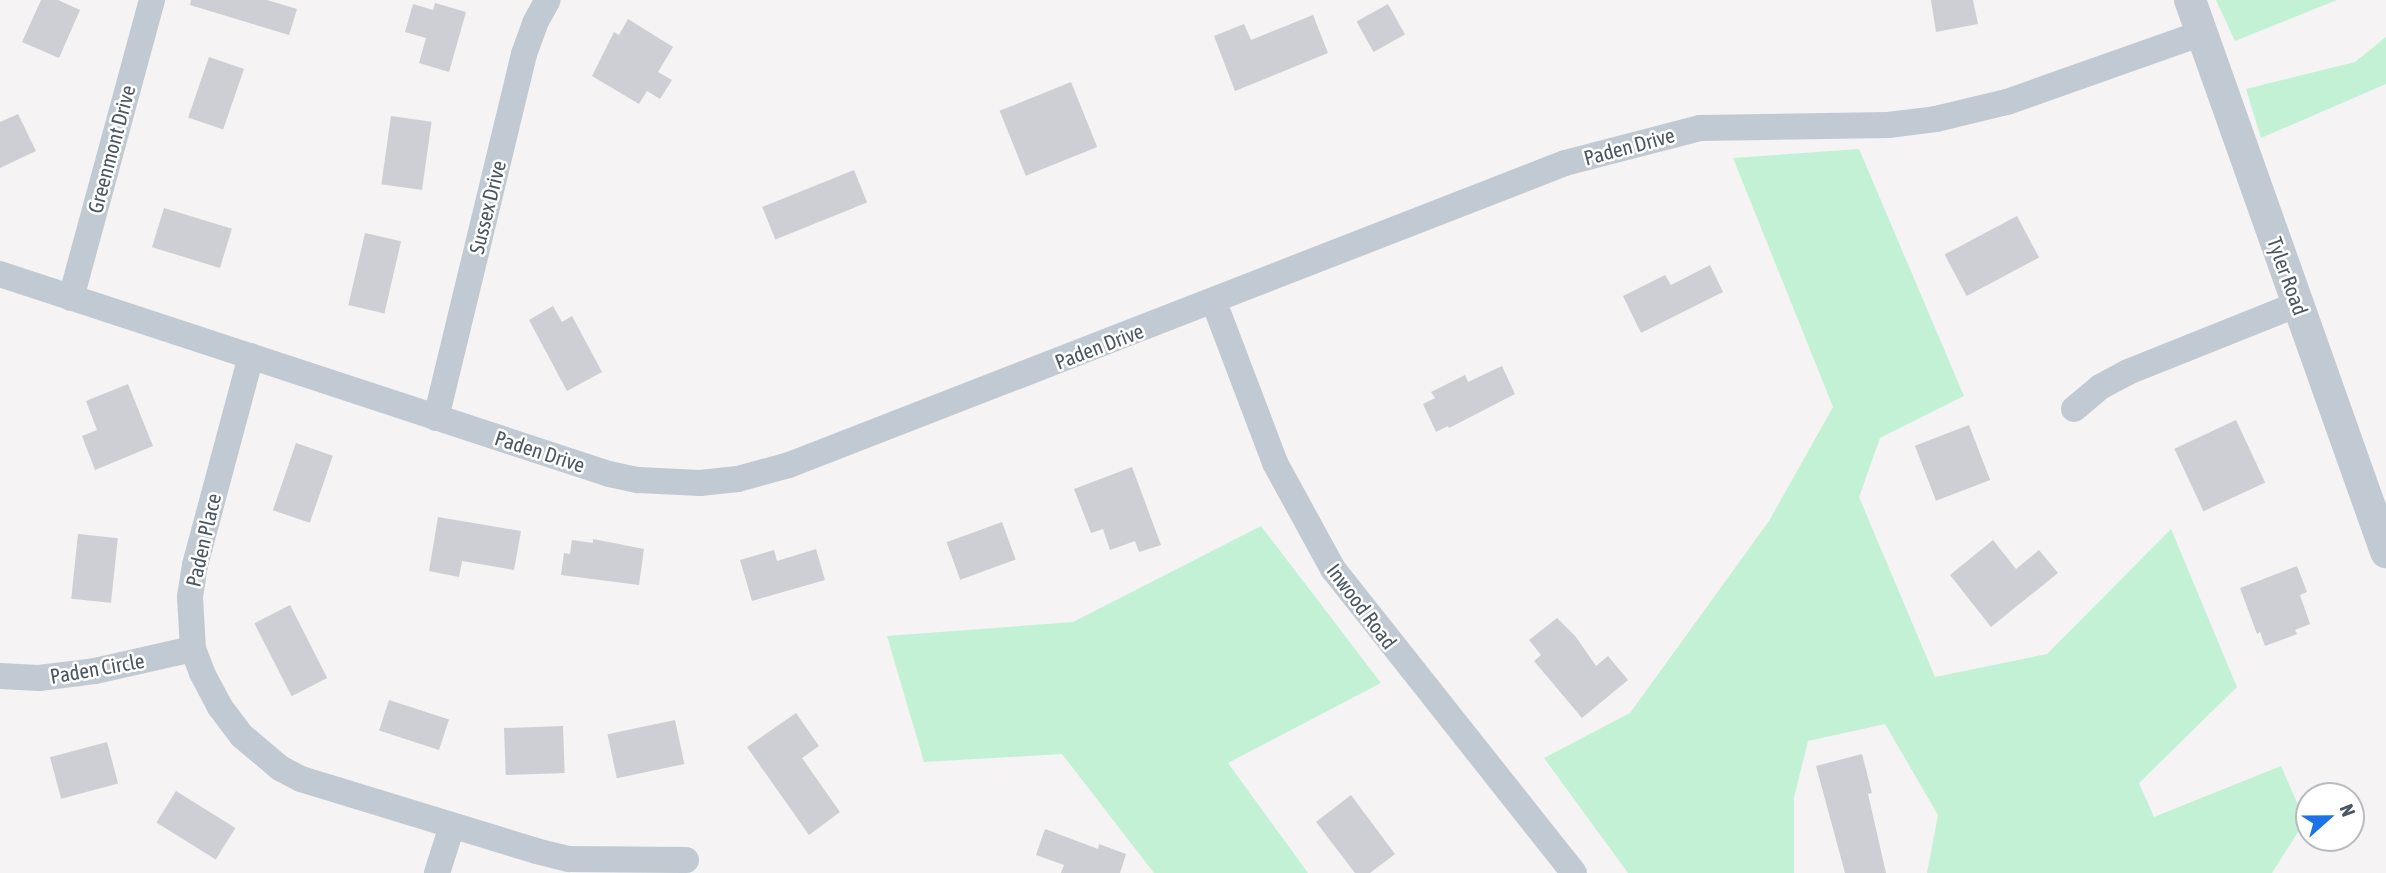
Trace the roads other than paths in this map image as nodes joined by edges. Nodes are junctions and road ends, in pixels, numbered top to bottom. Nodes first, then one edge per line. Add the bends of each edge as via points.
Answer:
1 (152, 0) edge
2 (548, 0) edge
3 (2190, 0) edge
4 (2202, 33) junction
5 (0, 274) edge
6 (71, 298) junction
7 (1214, 302) junction
8 (2298, 304) junction
9 (251, 356) junction
10 (2074, 409) dead end
11 (436, 418) junction
12 (2386, 552) edge
13 (193, 649) junction
14 (0, 676) edge
15 (452, 826) junction
16 (686, 860) dead end
17 (437, 873) edge
18 (1574, 873) edge

1 - 6 street, Greenmont Drive
2 - 11 street, Sussex Drive via 524,54
3 - 4 street, Tyler Road
4 - 7 street, Paden Drive via 2007,102 1936,120 1700,128 1617,148 1396,226
4 - 8 street, Tyler Road
5 - 6 street, Paden Drive
6 - 9 street, Paden Drive
7 - 11 street, Paden Drive via 789,465 738,479 700,483 638,480
7 - 18 street, Inwood Road via 1275,463 1332,569
8 - 10 street via 2128,372
8 - 12 street, Tyler Road
9 - 11 street, Paden Drive
9 - 13 street, Paden Place via 195,565 190,610
13 - 14 street, Paden Circle via 95,671 40,678
13 - 15 street, Paden Place via 220,707 242,736 280,768 334,792
15 - 16 street, Paden Place via 569,859
15 - 17 street

